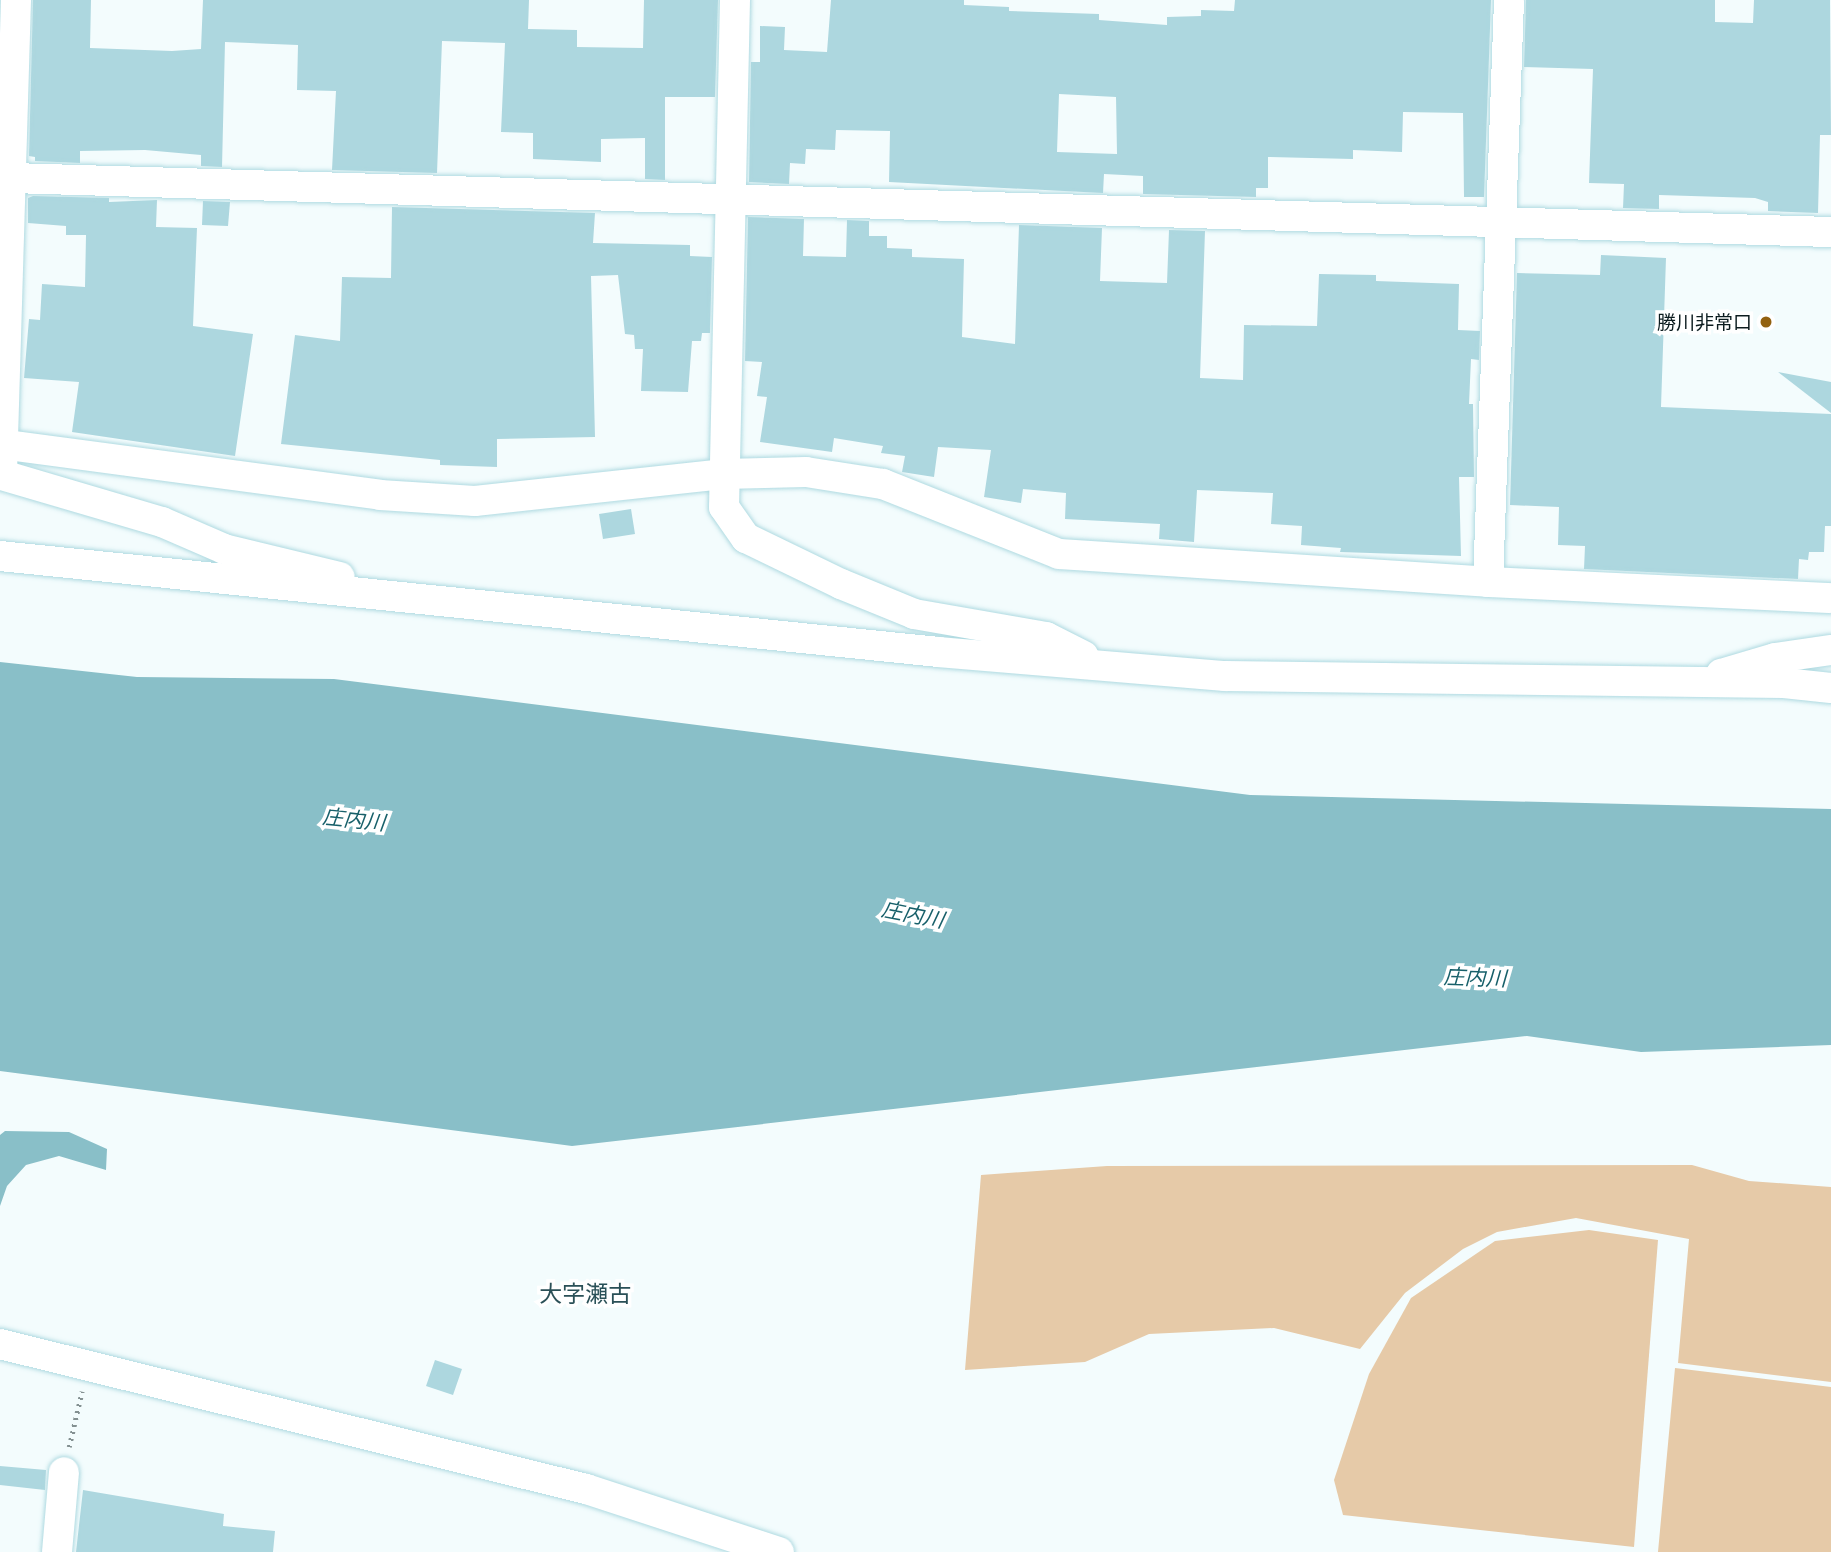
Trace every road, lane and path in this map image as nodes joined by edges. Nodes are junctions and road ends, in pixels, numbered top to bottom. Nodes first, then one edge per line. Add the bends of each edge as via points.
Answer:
1 (16, 0) edge
2 (735, 0) edge
3 (1509, 0) edge
4 (11, 178) junction
5 (730, 201) junction
6 (1503, 223) junction
7 (1831, 232) edge
8 (2, 444) edge
9 (723, 474) junction
10 (1, 475) edge
11 (0, 556) edge
12 (1488, 582) junction
13 (375, 596) junction
14 (1831, 598) edge
15 (1831, 650) edge
16 (1099, 663) junction
17 (1701, 681) junction
18 (1831, 688) edge
19 (0, 1344) edge
20 (88, 1365) junction
21 (64, 1472) joint
22 (57, 1552) edge
23 (779, 1552) edge

1 - 4 street
2 - 5 street
3 - 6 street
4 - 5 street
4 - 8 street
5 - 6 street
5 - 9 street
6 - 7 street
6 - 12 street
8 - 9 street via 380,495 475,500
8 - 10 street
9 - 12 street via 806,472 883,484 1059,554
9 - 16 street via 724,507 746,538 914,614 1046,637
10 - 13 street via 162,522 224,549 355,580
11 - 13 street
12 - 14 street
13 - 16 street
15 - 17 street via 1745,665
16 - 17 street via 1225,676
17 - 18 street
19 - 20 street
20 - 21 path
20 - 23 street via 586,1489
21 - 22 street

